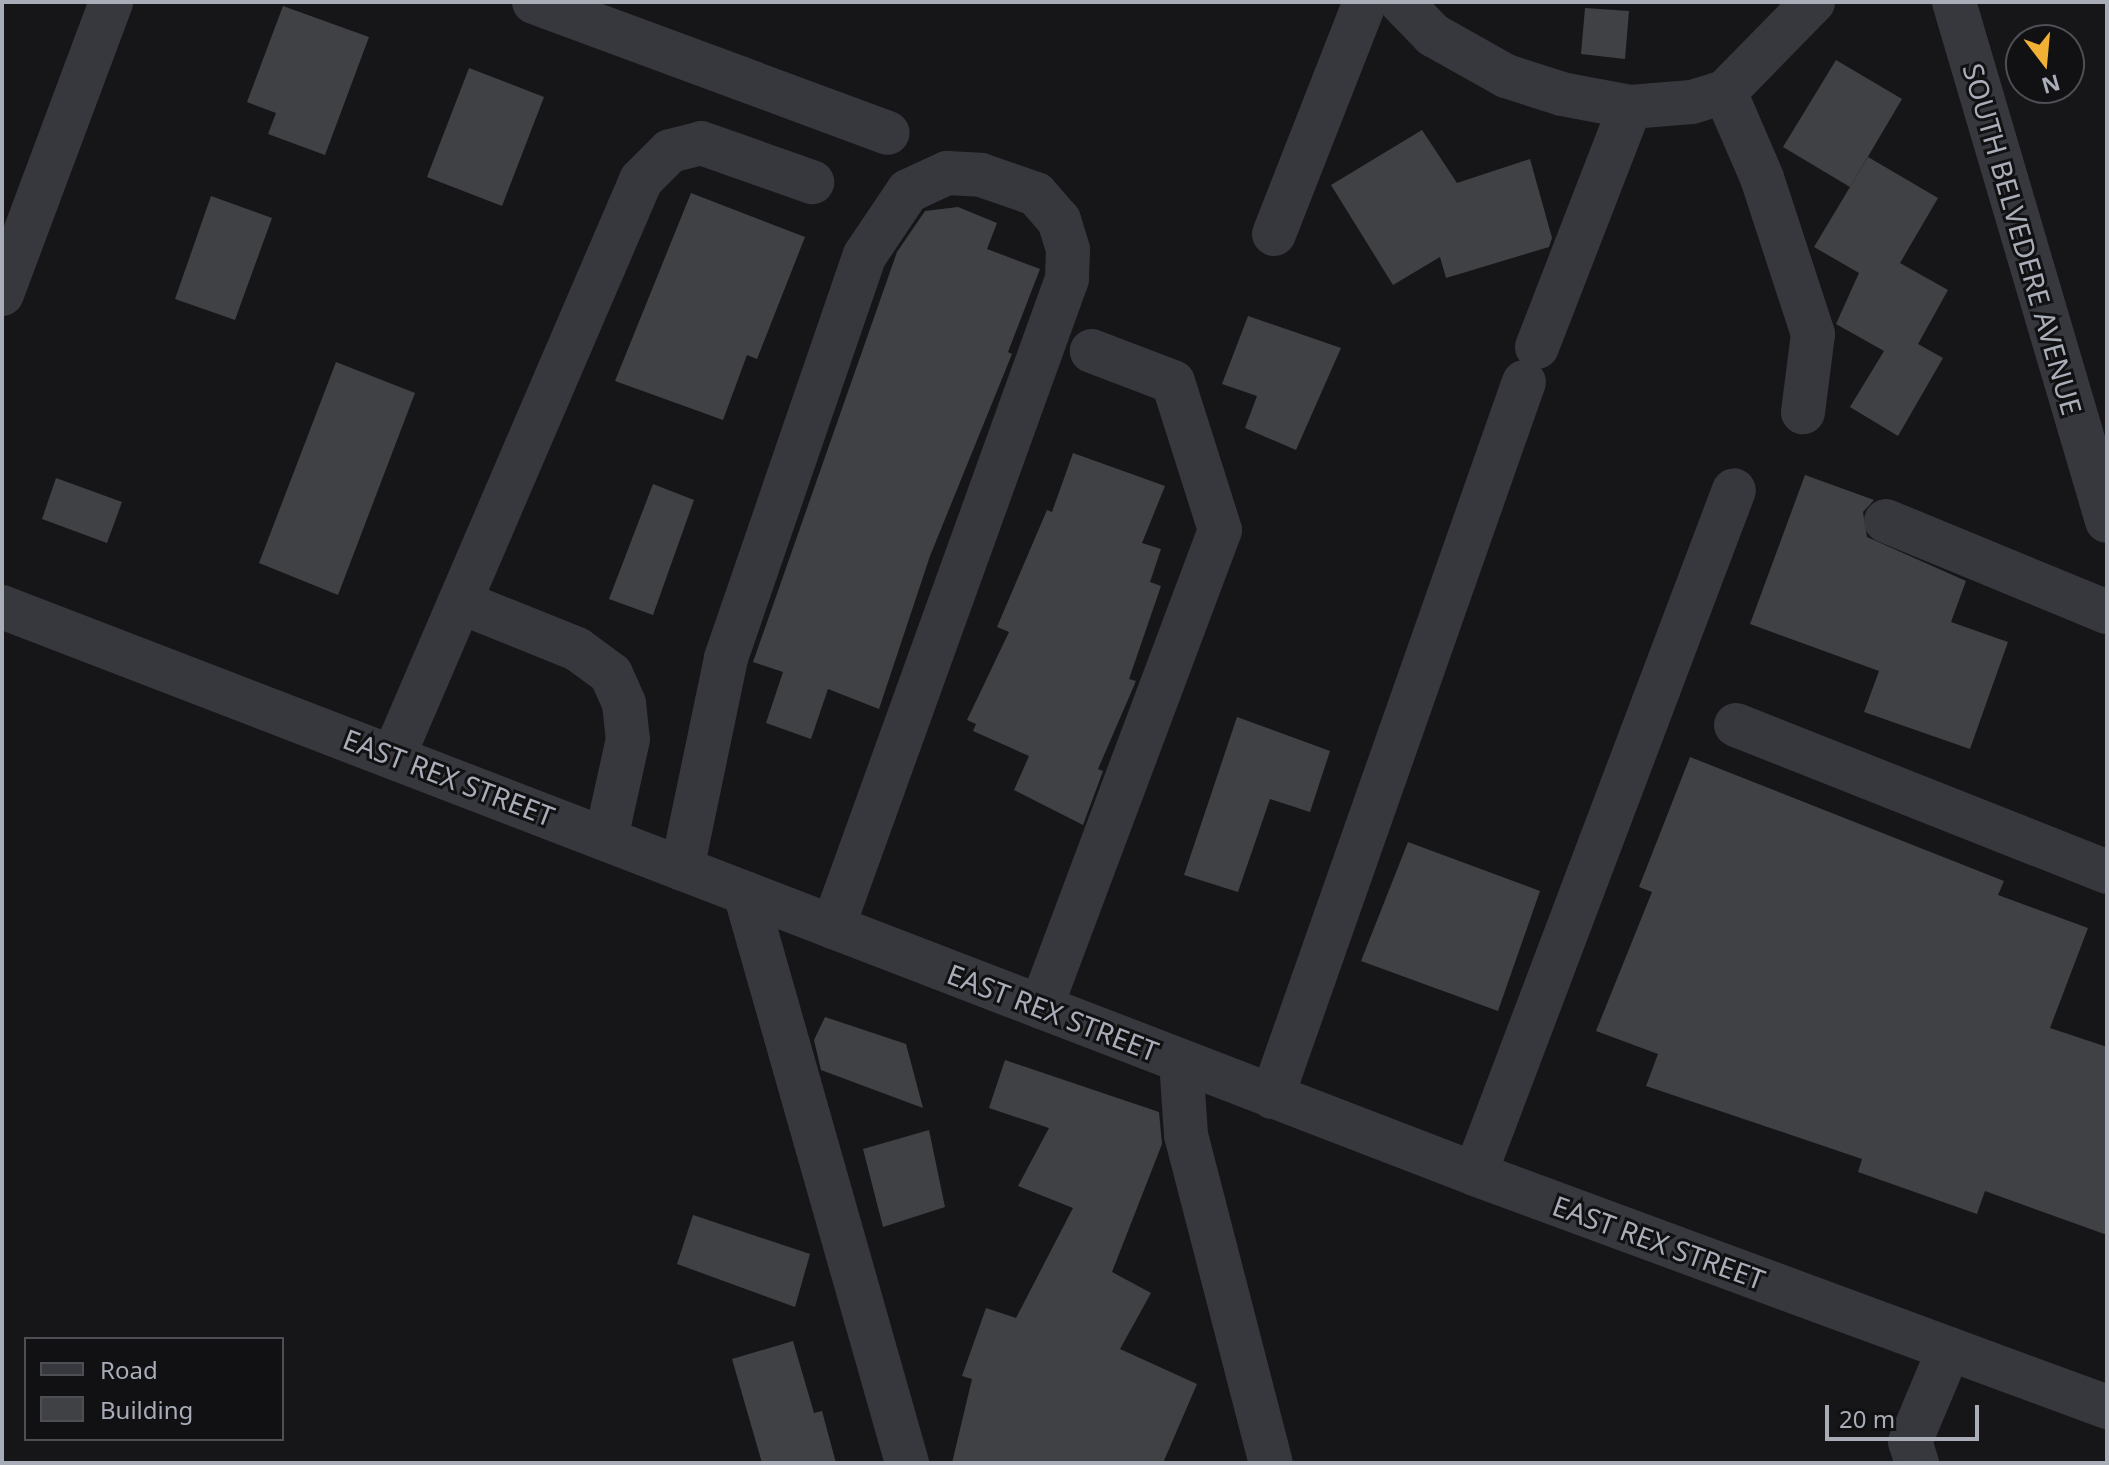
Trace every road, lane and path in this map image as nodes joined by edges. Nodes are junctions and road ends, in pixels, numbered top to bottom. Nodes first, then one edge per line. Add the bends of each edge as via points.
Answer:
1 (111, 2) edge
2 (534, 2) edge
3 (1365, 2) edge
4 (1401, 2) edge
5 (1813, 2) edge
6 (1954, 2) edge
7 (1725, 92) junction
8 (1630, 107) junction
9 (888, 133) dead end
10 (812, 182) dead end
11 (1274, 234) dead end
12 (2, 294) edge
13 (1092, 351) dead end
14 (1803, 412) dead end
15 (1734, 490) dead end
16 (1886, 521) dead end
17 (2107, 521) edge
18 (460, 602) junction
19 (2, 607) edge
20 (2107, 612) edge
21 (1736, 725) dead end
22 (394, 755) junction
23 (606, 838) junction
24 (682, 869) junction
25 (2107, 872) edge
26 (745, 893) junction
27 (833, 927) junction
28 (1041, 1007) junction
29 (1181, 1061) junction
30 (1272, 1097) junction
31 (1475, 1174) junction
32 (1949, 1349) junction
33 (2107, 1407) edge
34 (907, 1463) edge
35 (1271, 1463) edge
36 (1917, 1463) edge

1 - 12 street
2 - 9 street
3 - 11 street
4 - 8 street via 1433,35 1506,76
5 - 7 street
6 - 17 street, SOUTH BELVEDERE AVENUE
7 - 8 street via 1692,102
7 - 14 street via 1762,178 1813,334
8 - 30 street via 1531,365
10 - 18 street via 701,143 670,151 641,180
13 - 28 street via 1173,382 1220,530
15 - 31 street
16 - 20 street
18 - 22 street
18 - 23 street via 577,649 611,674 624,703 628,739
19 - 22 street, EAST REX STREET
21 - 25 street
22 - 23 street, EAST REX STREET
23 - 24 street, EAST REX STREET
24 - 26 street, EAST REX STREET
24 - 27 street via 726,658 865,255 908,191 947,173 981,175 1036,194 1059,220 1068,250 1067,279
26 - 27 street, EAST REX STREET
26 - 34 street
27 - 28 street, EAST REX STREET
28 - 29 street, EAST REX STREET
29 - 30 street, EAST REX STREET
29 - 35 street via 1186,1135
30 - 31 street, EAST REX STREET
31 - 32 street, EAST REX STREET
32 - 33 street, EAST REX STREET
32 - 36 street via 1910,1442

